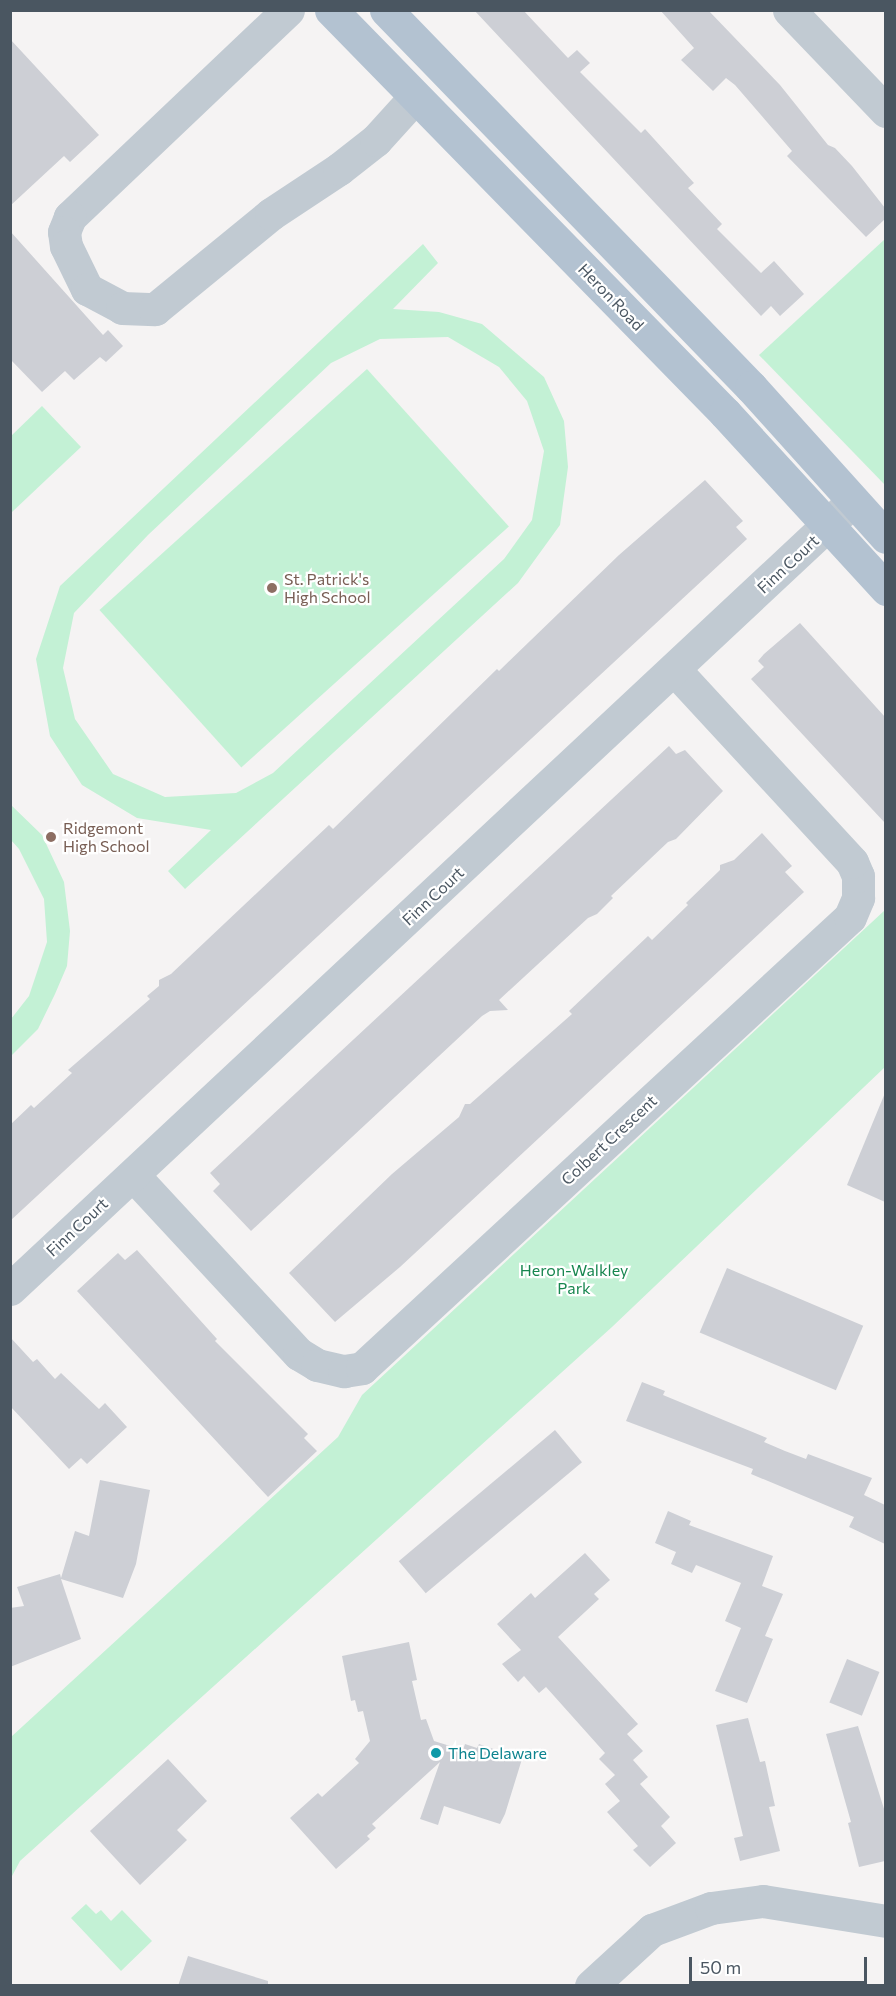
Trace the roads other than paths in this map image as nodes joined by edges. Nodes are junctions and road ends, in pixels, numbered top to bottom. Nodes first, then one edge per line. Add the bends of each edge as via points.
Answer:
1 (288, 10) edge
2 (331, 10) edge
3 (386, 10) edge
4 (789, 10) edge
5 (415, 97) junction
6 (885, 111) edge
7 (853, 501) junction
8 (827, 526) junction
9 (885, 537) edge
10 (885, 589) edge
11 (675, 670) junction
12 (133, 1174) junction
13 (10, 1289) edge
14 (885, 1921) edge
15 (591, 1986) edge

1 - 5 street via 70,217 64,232 66,246 87,289 122,308 155,309 271,214 339,170 376,140
2 - 5 main road, Heron Road
3 - 7 main road via 751,387
4 - 6 street
5 - 8 main road, Heron Road via 725,413
7 - 8 street, Finn Court
7 - 9 main road
8 - 10 main road, Heron Road
8 - 11 street, Finn Court
11 - 12 street, Finn Court
11 - 12 street, Colbert Crescent via 852,862 858,876 858,898 850,917 362,1368 335,1369 299,1354
12 - 13 street, Finn Court
14 - 15 street via 763,1901 711,1908 652,1930

